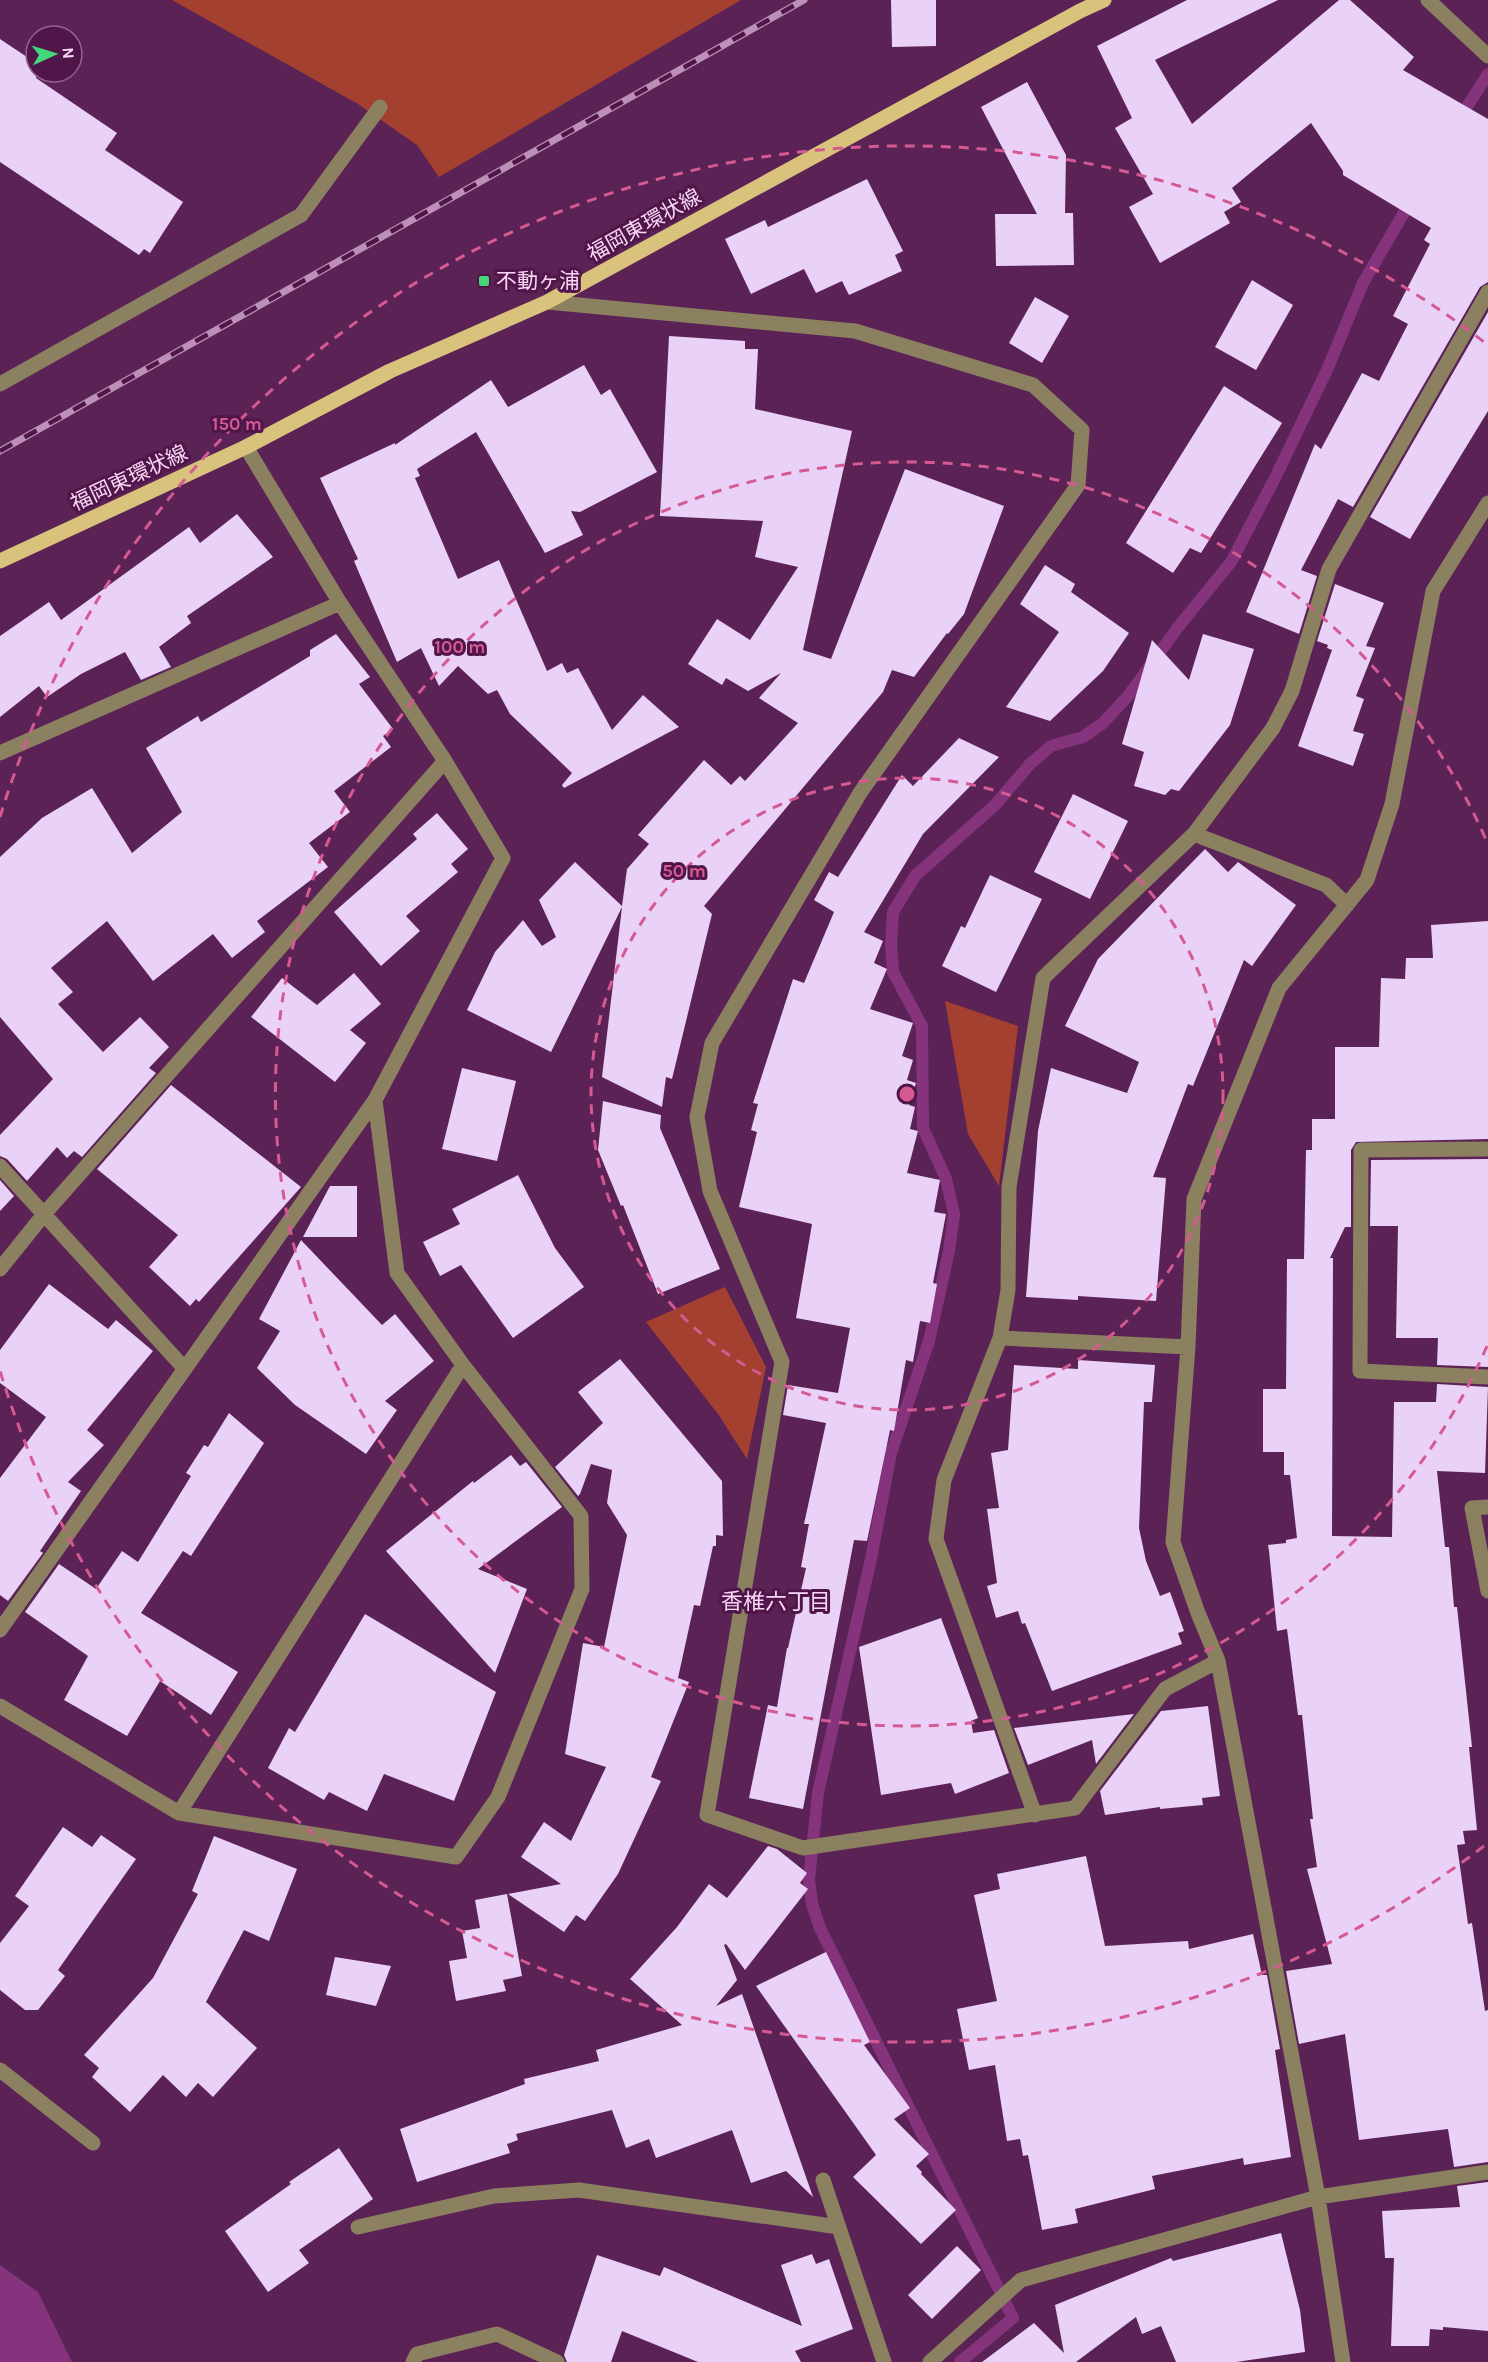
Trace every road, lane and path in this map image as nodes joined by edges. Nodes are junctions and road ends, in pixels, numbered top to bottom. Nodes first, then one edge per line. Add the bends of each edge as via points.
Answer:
1 (1104, 0) edge
2 (1428, 0) edge
3 (1488, 56) edge
4 (380, 108) dead end
5 (1488, 292) edge
6 (547, 302) junction
7 (0, 384) edge
8 (246, 447) junction
9 (1488, 503) edge
10 (0, 561) edge
11 (340, 603) junction
12 (0, 753) edge
13 (445, 761) junction
14 (1194, 834) junction
15 (1347, 905) junction
16 (375, 1100) junction
17 (1488, 1149) edge
18 (0, 1166) edge
19 (45, 1213) junction
20 (0, 1269) edge
21 (1000, 1338) junction
22 (1188, 1347) junction
23 (463, 1365) junction
24 (185, 1369) junction
25 (1488, 1377) edge
26 (1488, 1507) edge
27 (1488, 1591) edge
28 (0, 1630) edge
29 (1218, 1661) junction
30 (0, 1706) edge
31 (179, 1813) junction
32 (1035, 1815) junction
33 (0, 2070) edge
34 (93, 2143) dead end
35 (1488, 2172) edge
36 (823, 2180) dead end
37 (1318, 2197) junction
38 (358, 2227) dead end
39 (839, 2227) junction
40 (413, 2362) edge
41 (557, 2362) edge
42 (884, 2362) edge
43 (930, 2362) edge
44 (1343, 2362) edge

1 - 6 main road, 福岡東環状線
2 - 3 street
4 - 7 street via 301,215
5 - 14 street via 1329,569 1292,691 1273,728
6 - 8 main road, 福岡東環状線 via 390,371
6 - 32 street via 855,331 1033,385 1082,430 1078,485 860,793 712,1043 698,1117 710,1191 782,1362 707,1815 803,1848
8 - 10 main road, 福岡東環状線
8 - 11 street
9 - 15 street via 1433,591 1392,804 1367,880
11 - 12 street
11 - 13 street
13 - 16 street via 503,858
13 - 19 street
14 - 15 street via 1326,885
14 - 21 street via 1043,978 1009,1187 1008,1290
15 - 22 street via 1279,988 1194,1199
16 - 23 street via 397,1273
16 - 24 street
17 - 25 street via 1361,1149 1360,1347 1360,1371
18 - 19 street
19 - 20 street
19 - 24 street
21 - 22 street
21 - 32 street via 944,1480 936,1539
22 - 29 street via 1173,1542
23 - 31 street
23 - 31 street via 581,1515 582,1589 498,1797 456,1857
24 - 28 street
26 - 27 street via 1472,1508
29 - 32 street via 1165,1689 1075,1808
29 - 37 street
30 - 31 street
33 - 34 street
35 - 37 street
36 - 39 street
37 - 43 street via 1021,2280
37 - 44 street
38 - 39 street via 494,2196 579,2190
39 - 42 street
40 - 41 street via 417,2354 497,2334

